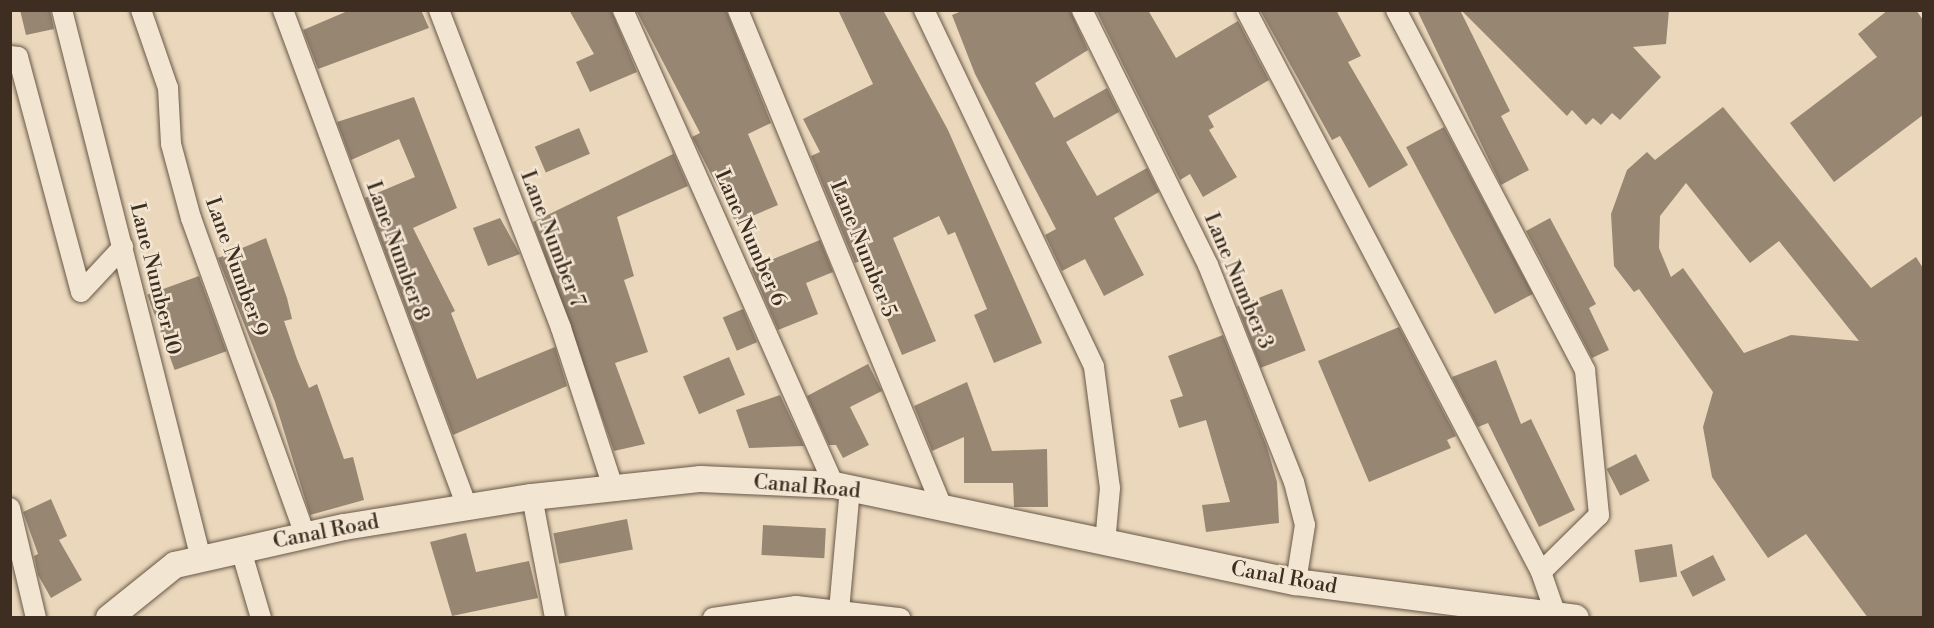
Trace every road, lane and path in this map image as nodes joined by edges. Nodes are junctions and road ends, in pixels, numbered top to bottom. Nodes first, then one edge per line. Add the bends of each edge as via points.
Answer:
1 (62, 10) edge
2 (141, 10) edge
3 (283, 10) edge
4 (439, 10) edge
5 (623, 10) edge
6 (738, 10) edge
7 (924, 10) edge
8 (1082, 10) edge
9 (1246, 10) edge
10 (1396, 10) edge
11 (10, 56) edge
12 (123, 247) junction
13 (842, 486) junction
14 (613, 487) junction
15 (532, 497) junction
16 (467, 507) junction
17 (942, 507) junction
18 (10, 508) edge
19 (305, 535) junction
20 (1105, 543) junction
21 (240, 550) junction
22 (201, 559) junction
23 (1542, 572) junction
24 (1296, 582) junction
25 (839, 611) junction
26 (797, 612) edge
27 (1563, 617) edge
28 (36, 618) edge
29 (109, 618) edge
30 (261, 618) edge
31 (555, 618) edge
32 (713, 618) edge
33 (900, 618) edge

1 - 12 street, Lane Number 10
2 - 19 street, Lane Number 9 via 168,88 171,144 191,218
3 - 16 street, Lane Number 8
4 - 14 street, Lane Number 7 via 561,328
5 - 13 street, Lane Number 6
6 - 17 street, Lane Number 5
7 - 20 street via 1094,367 1110,488
8 - 24 street, Lane Number 3 via 1208,265 1294,482 1305,525
9 - 23 street
10 - 23 street via 1585,370 1599,515
11 - 12 street via 18,57 81,292
12 - 22 street, Lane Number 10
13 - 14 street, Canal Road via 701,479
13 - 17 street, Canal Road
13 - 25 street
14 - 15 street, Canal Road
15 - 16 street, Canal Road
15 - 31 street
16 - 19 street, Canal Road
17 - 20 street, Canal Road
18 - 28 street
19 - 21 street, Canal Road
20 - 24 street, Canal Road
21 - 22 street, Canal Road
21 - 30 street
22 - 29 street, Canal Road via 175,565
23 - 27 street
24 - 27 street, Canal Road
25 - 26 street
25 - 33 street
26 - 32 street

